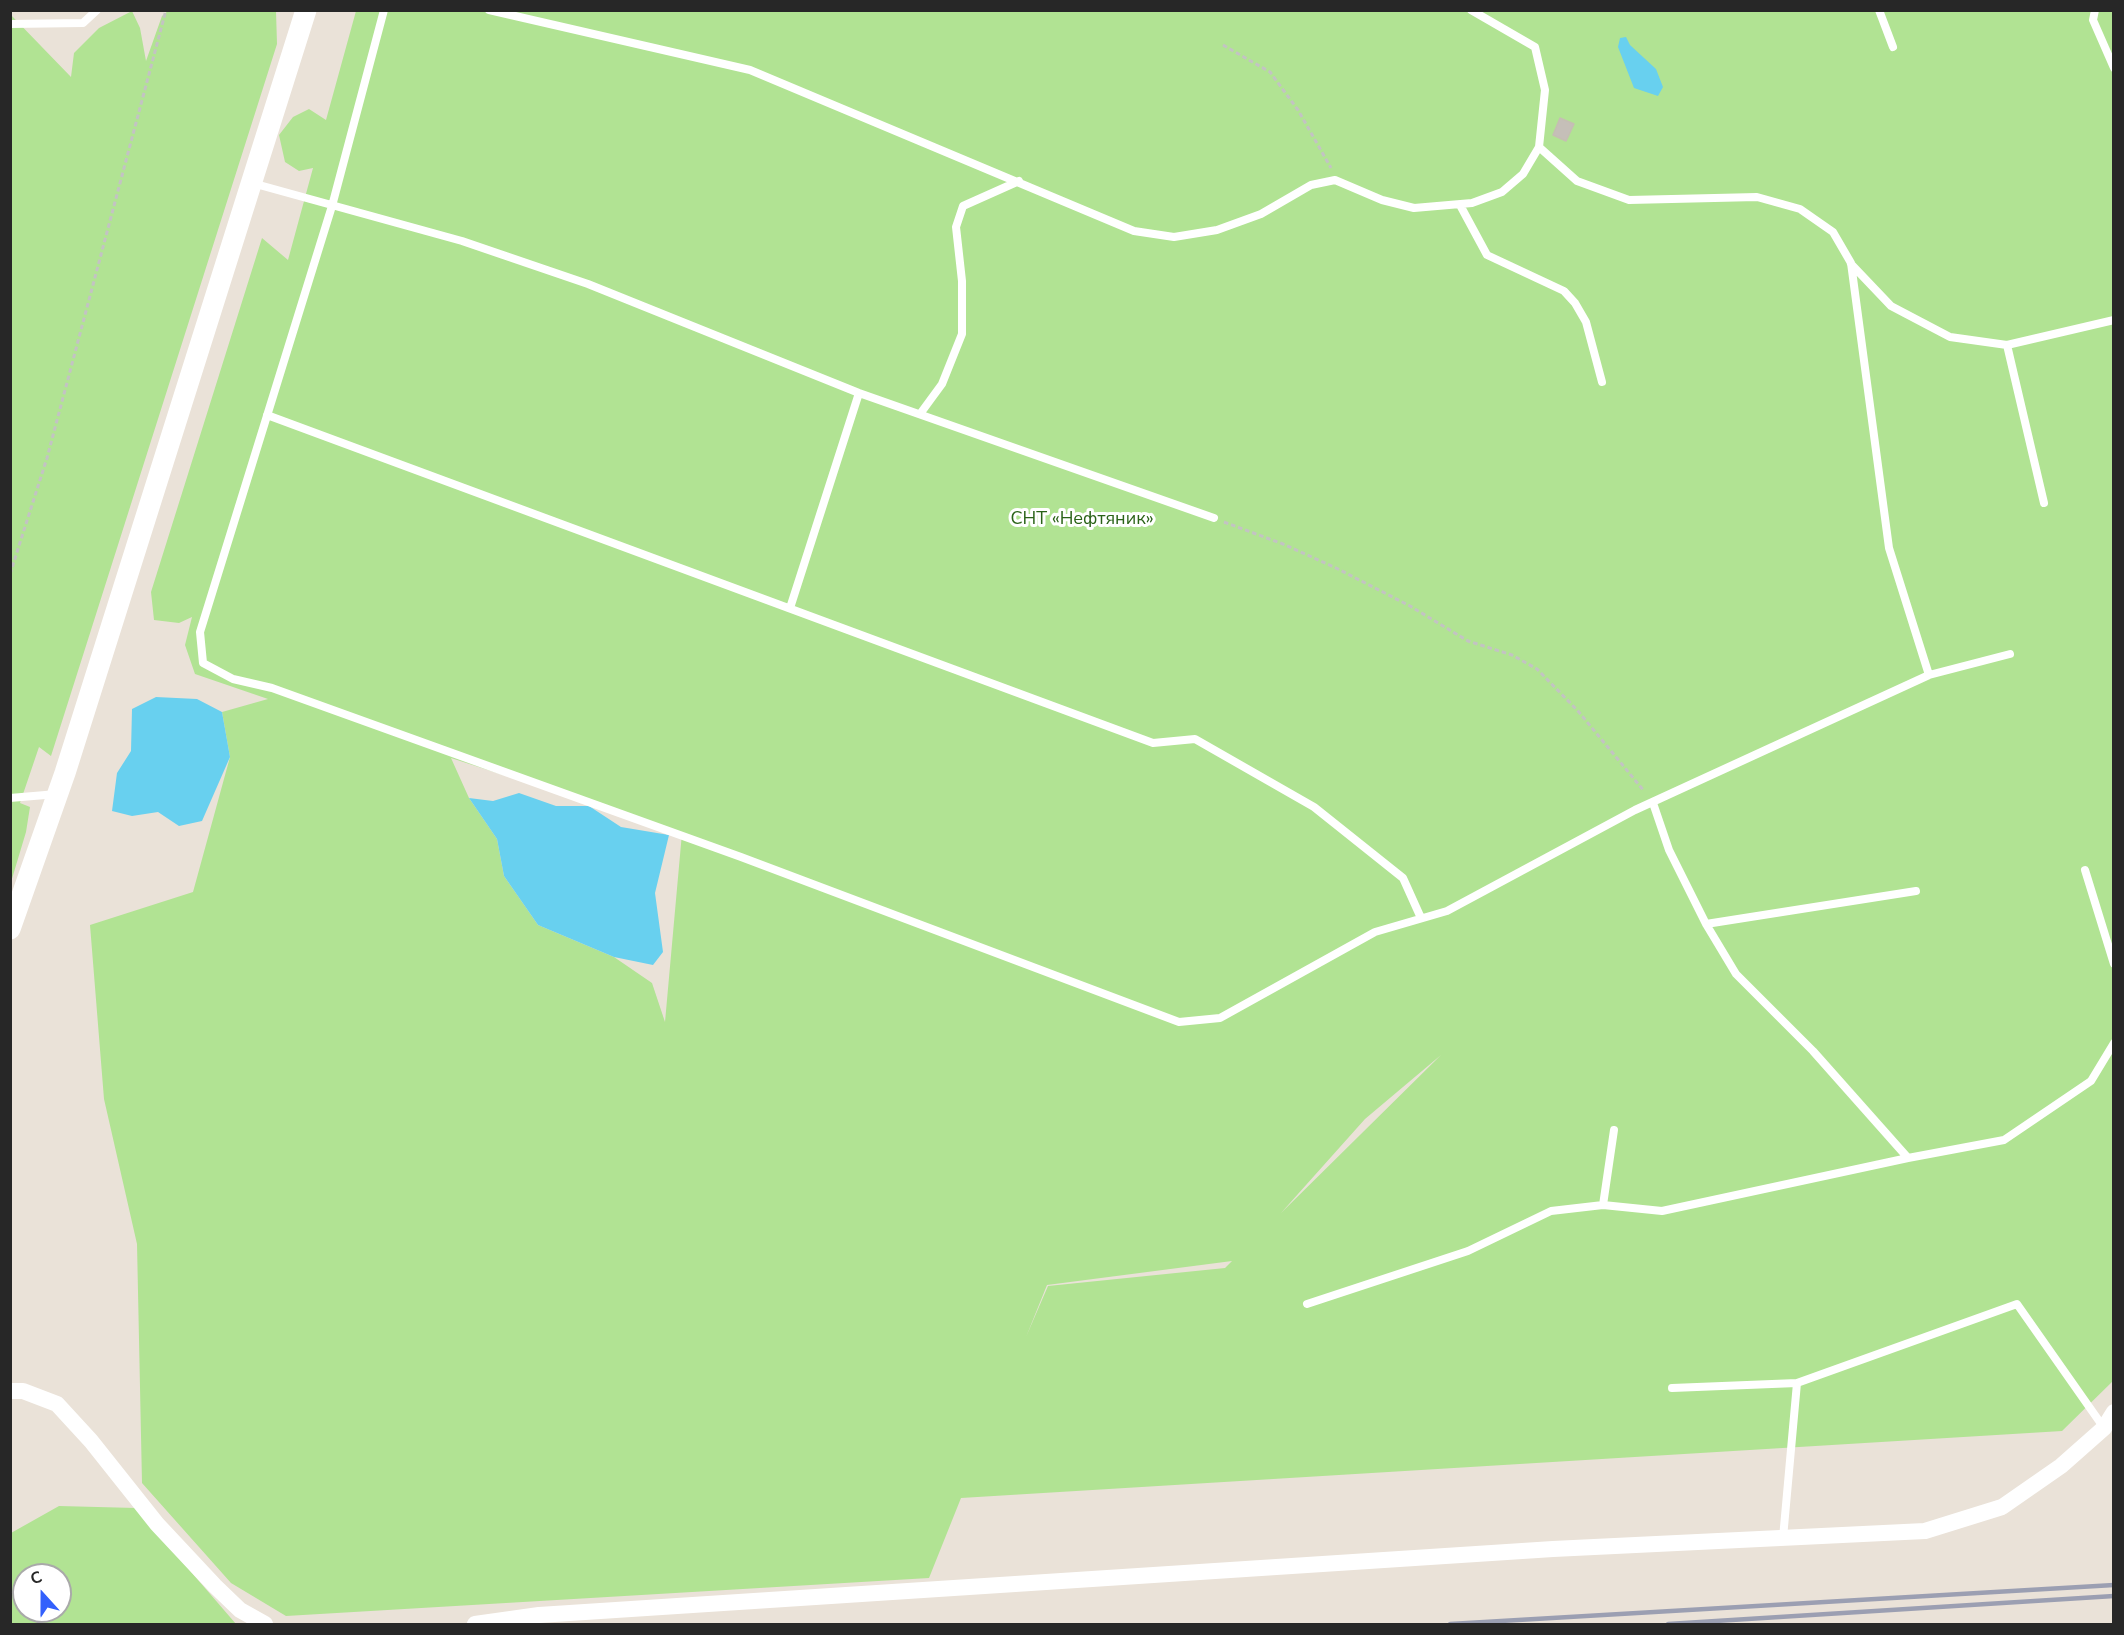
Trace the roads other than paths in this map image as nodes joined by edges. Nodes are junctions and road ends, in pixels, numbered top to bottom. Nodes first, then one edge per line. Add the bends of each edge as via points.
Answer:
1 (97, 10) edge
2 (306, 10) edge
3 (384, 10) edge
4 (489, 10) edge
5 (1471, 10) edge
6 (1879, 10) edge
7 (2095, 10) edge
8 (10, 24) edge
9 (1893, 47) dead end
10 (2113, 64) edge
11 (1539, 147) junction
12 (1019, 181) junction
13 (250, 183) junction
14 (1460, 205) junction
15 (332, 206) junction
16 (1851, 263) junction
17 (2114, 320) edge
18 (2007, 345) junction
19 (1602, 382) dead end
20 (859, 393) junction
21 (920, 414) junction
22 (267, 415) junction
23 (2044, 503) dead end
24 (1214, 518) road end
25 (790, 608) junction
26 (2010, 654) dead end
27 (1929, 675) junction
28 (57, 794) junction
29 (10, 798) edge
30 (1653, 803) junction
31 (2085, 870) dead end
32 (1916, 891) dead end
33 (1421, 918) junction
34 (1706, 924) junction
35 (10, 929) edge
36 (2114, 963) edge
37 (2114, 1043) edge
38 (1614, 1130) dead end
39 (1908, 1158) junction
40 (1603, 1205) junction
41 (1307, 1304) dead end
42 (1797, 1383) junction
43 (1672, 1388) dead end
44 (10, 1391) edge
45 (2114, 1412) edge
46 (2104, 1428) junction
47 (1783, 1538) junction
48 (265, 1624) edge
49 (475, 1624) edge

1 - 8 lane via 83,23
2 - 13 street
3 - 15 lane
4 - 12 lane via 750,70
5 - 11 lane via 1535,47 1545,90
6 - 9 lane
7 - 10 lane via 2093,20
11 - 14 lane via 1523,174 1502,192
11 - 16 lane via 1577,181 1629,200 1758,197 1800,209 1833,232
12 - 14 lane via 1134,231 1174,237 1217,230 1262,214 1311,185 1335,180 1382,200 1414,208
12 - 21 lane via 963,206 956,227 962,334 942,384
13 - 15 lane
13 - 28 street
14 - 19 lane via 1487,255 1564,291 1575,303 1586,322
15 - 20 lane via 462,241 588,284
15 - 22 lane
16 - 18 lane via 1891,306 1950,337
16 - 27 lane via 1889,548
17 - 18 lane
18 - 23 lane
20 - 21 lane
20 - 25 lane
21 - 24 lane
22 - 25 lane
22 - 33 lane via 200,632 203,663 233,679 272,688 730,853 1179,1022 1220,1018 1375,932
25 - 33 lane via 1153,743 1195,739 1314,807 1403,878
26 - 27 lane
27 - 30 lane
28 - 29 lane
28 - 35 street
30 - 33 lane via 1447,911
30 - 34 lane via 1669,849
31 - 36 lane
32 - 34 lane
34 - 39 lane via 1736,974 1813,1051
37 - 39 lane via 2091,1081 2004,1140
38 - 40 lane
39 - 40 lane via 1662,1211
40 - 41 lane via 1551,1210 1468,1251
42 - 43 lane
42 - 46 lane via 2018,1304
42 - 47 lane
44 - 48 street via 23,1391 57,1404 157,1524 215,1586 240,1610
45 - 46 street
46 - 47 street via 2061,1466 2002,1507 1925,1531
47 - 49 street via 1553,1549 551,1615

